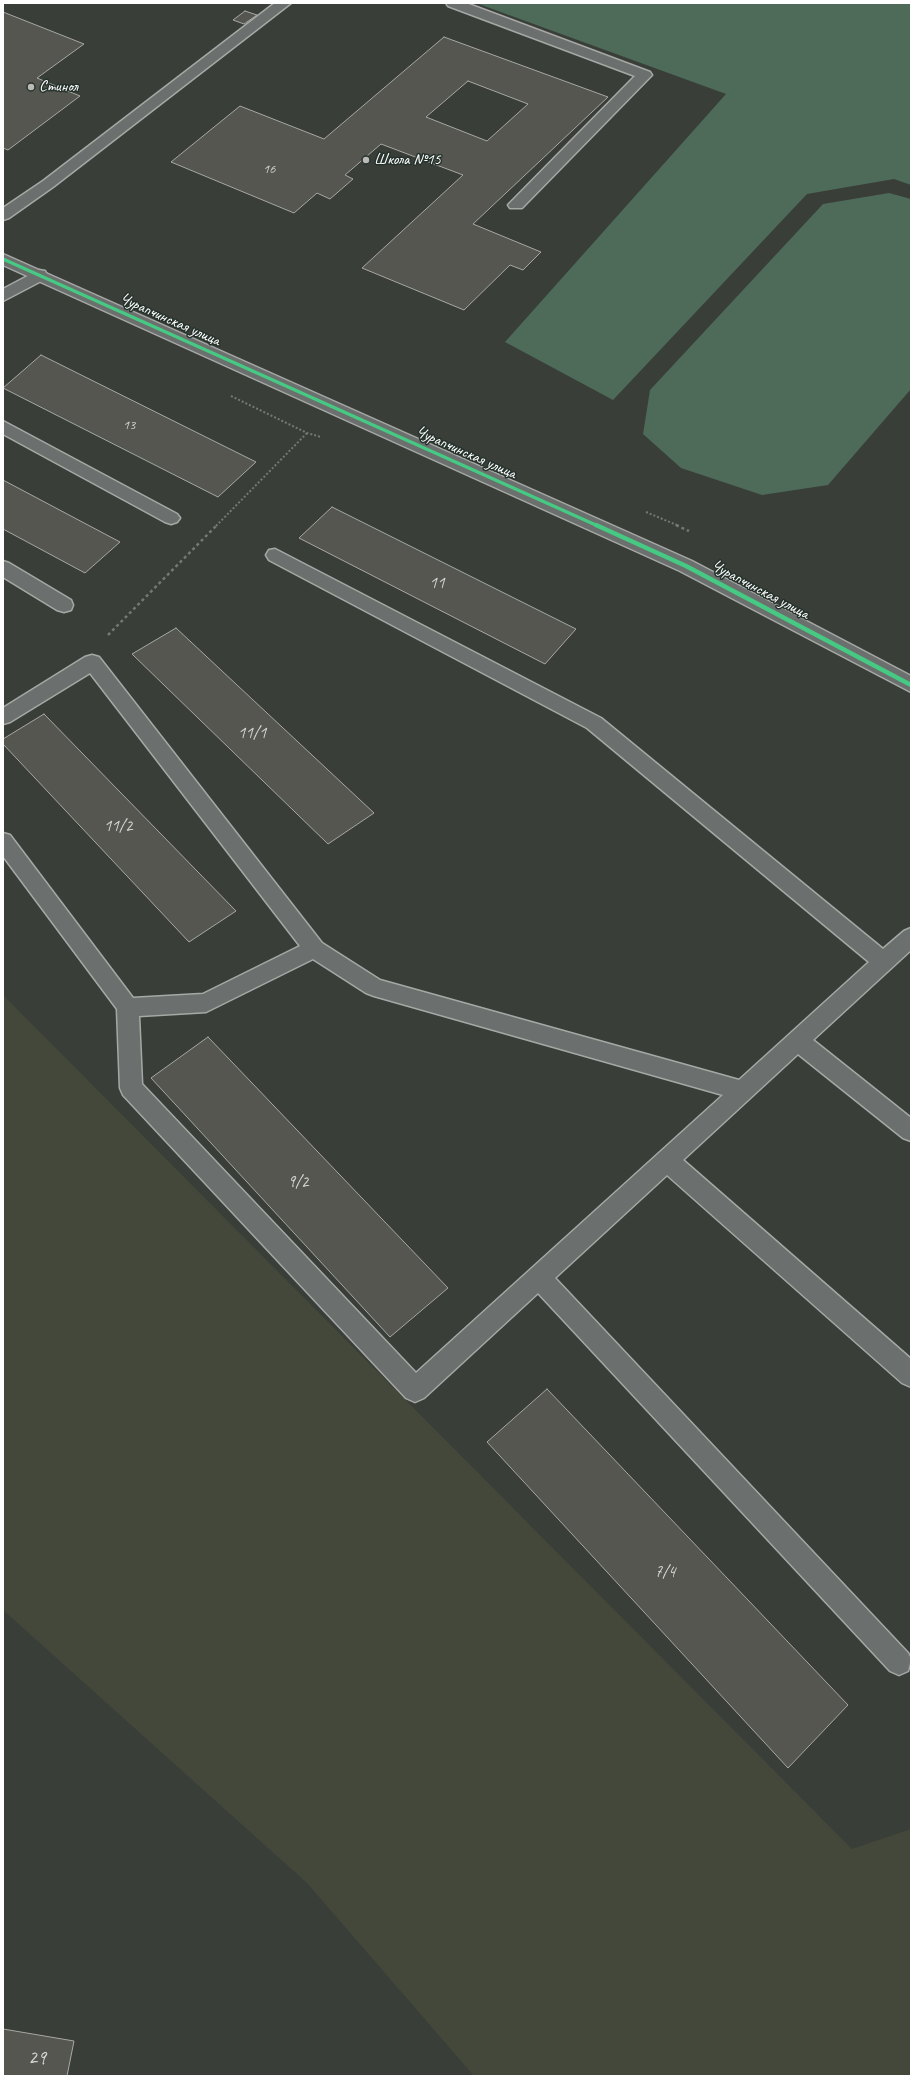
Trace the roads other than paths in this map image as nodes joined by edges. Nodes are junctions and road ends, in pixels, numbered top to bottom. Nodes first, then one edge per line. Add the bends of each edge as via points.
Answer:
1 (284, 3) edge
2 (453, 3) edge
3 (516, 205) dead end
4 (3, 215) edge
5 (3, 259) edge
6 (38, 275) junction
7 (3, 296) edge
8 (3, 427) edge
9 (171, 518) dead end
10 (275, 555) dead end
11 (3, 568) edge
12 (64, 605) dead end
13 (911, 685) edge
14 (3, 717) edge
15 (3, 841) edge
16 (911, 937) edge
17 (314, 949) junction
18 (884, 962) junction
19 (128, 1007) junction
20 (798, 1041) junction
21 (743, 1091) junction
22 (911, 1131) edge
23 (667, 1160) junction
24 (539, 1277) junction
25 (911, 1375) edge
26 (899, 1662) dead end

1 - 4 street via 48,184
2 - 3 street via 645,75
5 - 6 street, Чурапчинская улица
6 - 7 street
6 - 13 street, Чурапчинская улица via 686,566
8 - 9 street
10 - 18 street via 594,723
11 - 12 street
14 - 17 street via 92,662
15 - 19 street
16 - 18 street
17 - 19 street via 206,1003
17 - 21 street via 374,987
18 - 20 street
19 - 24 street via 132,1088 415,1390
20 - 21 street
20 - 22 street
21 - 23 street
23 - 24 street
23 - 25 street
24 - 26 street

